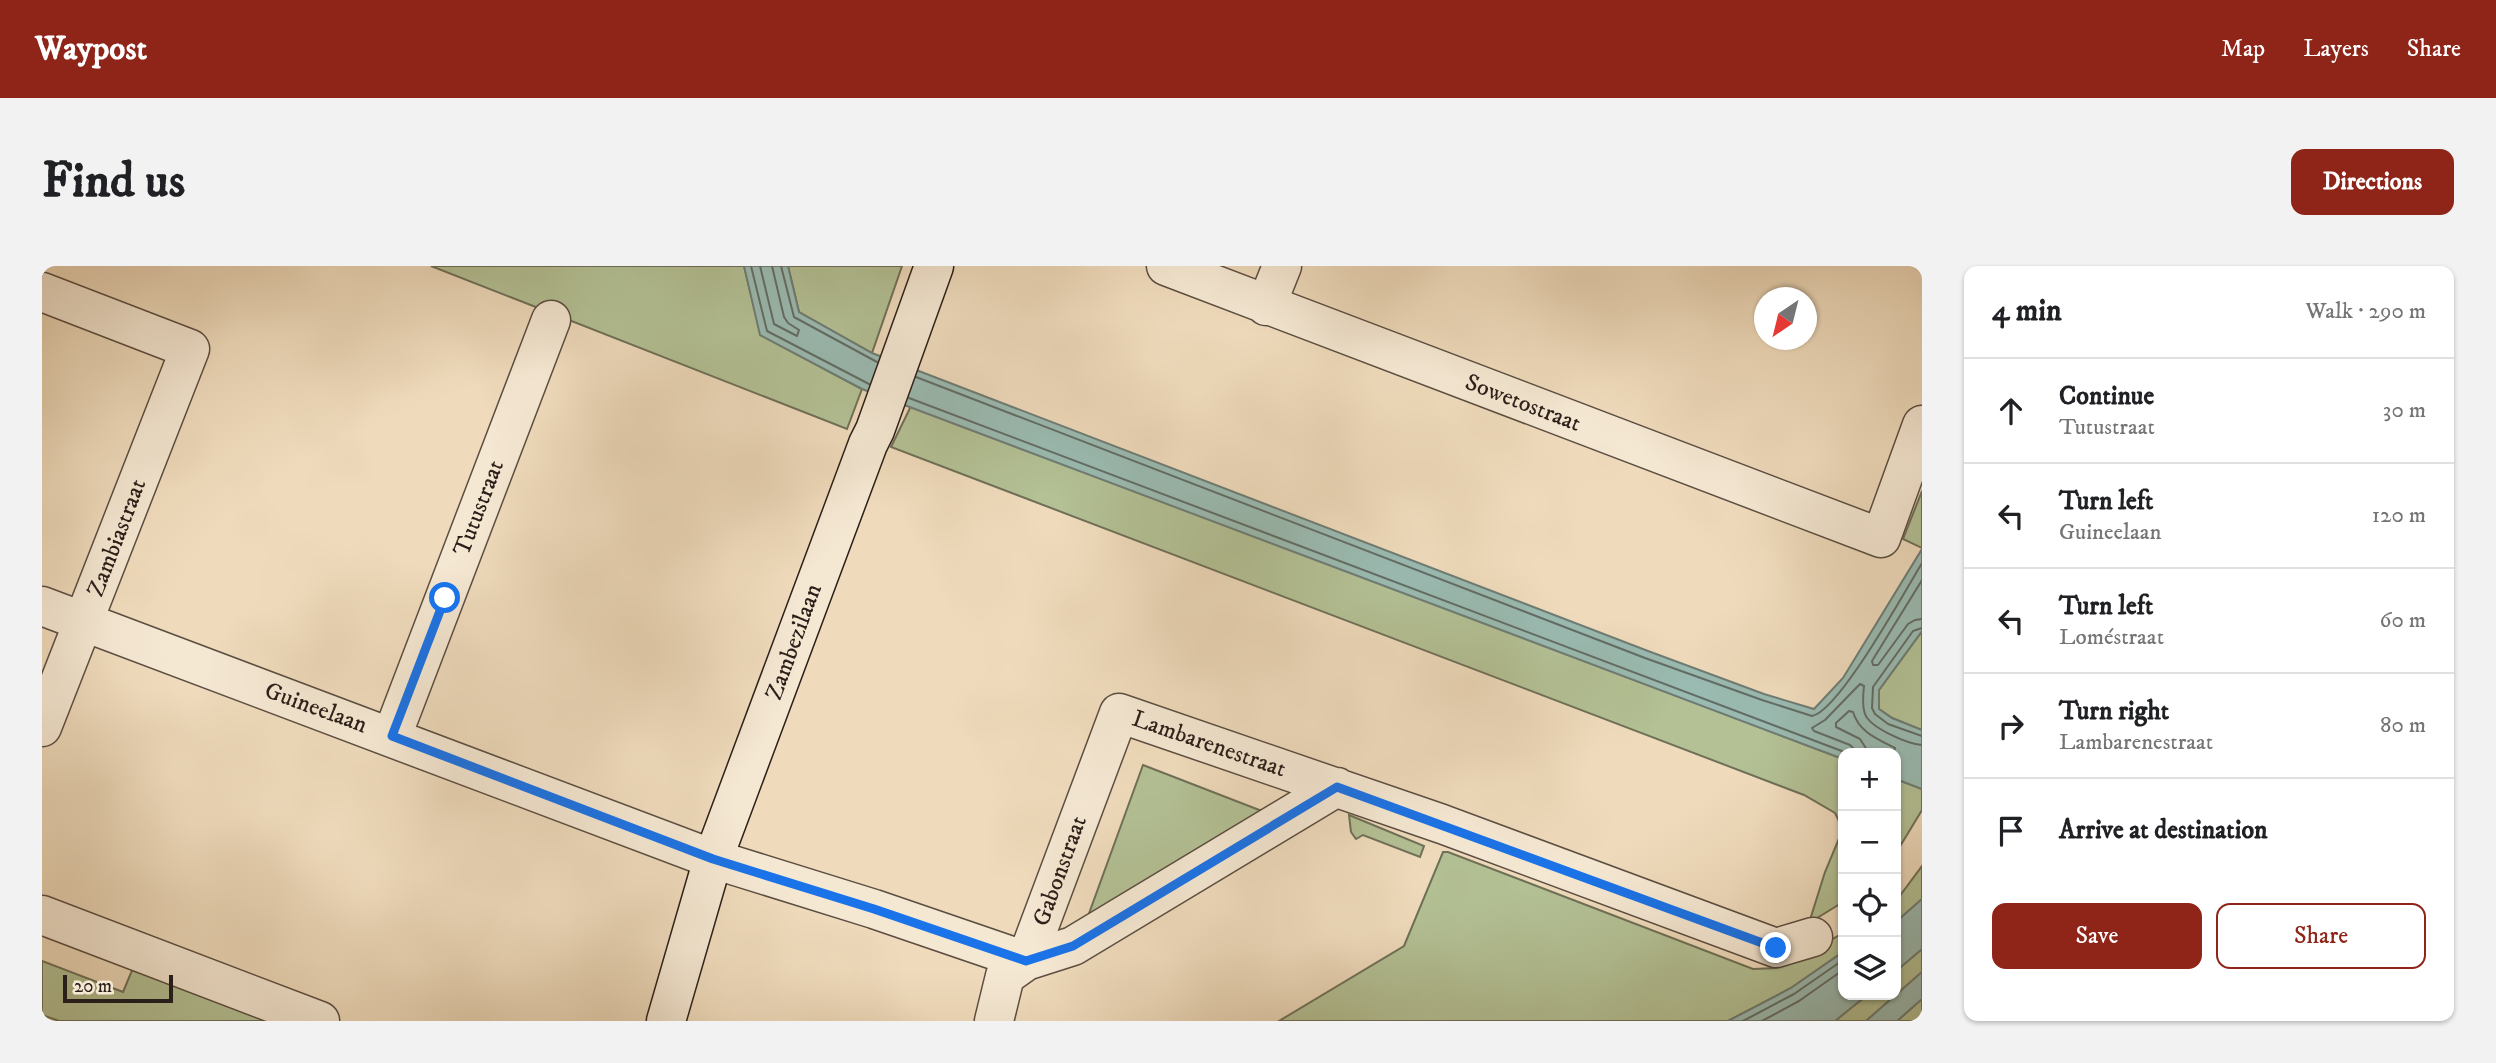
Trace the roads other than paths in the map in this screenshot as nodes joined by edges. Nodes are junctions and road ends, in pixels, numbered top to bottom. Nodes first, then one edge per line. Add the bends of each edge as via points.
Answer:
1 (934, 266) edge
2 (1166, 266) edge
3 (1282, 266) edge
4 (42, 292) edge
5 (1266, 306) junction
6 (551, 320) dead end
7 (1922, 425) edge
8 (42, 606) edge
9 (84, 622) junction
10 (1119, 713) joint
11 (42, 727) edge
12 (392, 736) junction
13 (1337, 787) junction
14 (713, 859) junction
15 (42, 915) edge
16 (1813, 937) dead end
17 (1026, 961) junction
18 (320, 1021) edge
19 (666, 1021) edge
20 (994, 1021) edge

1 - 14 street, Zambezilaan
2 - 5 street, Sowetostraat
3 - 5 street
4 - 9 street, Zambiastraat via 190,349
5 - 7 street, Sowetostraat via 1881,538
6 - 12 street, Tutustraat
8 - 9 street, Guineelaan
9 - 11 street, Zambiastraat
9 - 12 street, Guineelaan
10 - 13 street, Lambarenestraat
10 - 17 street, Gabonstraat
12 - 14 street, Guineelaan
13 - 16 street, Lambarenestraat via 1776,948
13 - 17 street via 1073,946
14 - 17 street, Guineelaan
14 - 19 street, Zambezilaan
15 - 18 street
17 - 20 street, Gabonstraat via 1005,976

